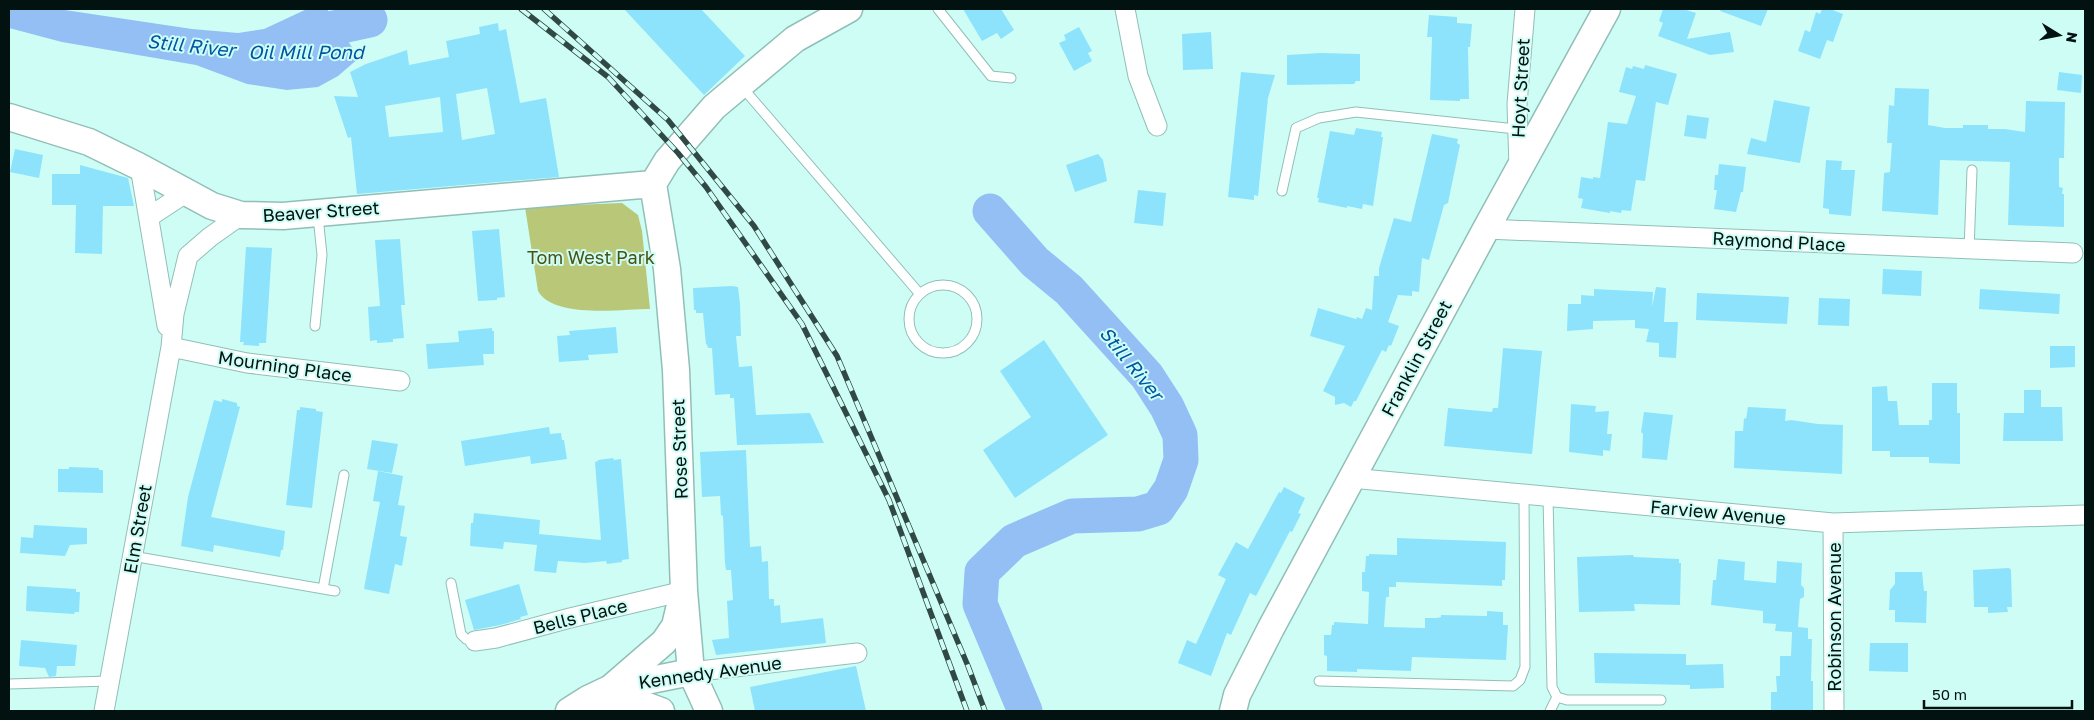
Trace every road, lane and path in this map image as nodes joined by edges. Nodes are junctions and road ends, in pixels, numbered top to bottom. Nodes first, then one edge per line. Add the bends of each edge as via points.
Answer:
1 (849, 9) edge
2 (938, 9) edge
3 (1125, 9) edge
4 (1525, 9) edge
5 (1607, 9) edge
6 (1011, 78) dead end
7 (740, 85) junction
8 (9, 117) edge
9 (1157, 126) dead end
10 (1516, 129) junction
11 (140, 167) junction
12 (1519, 168) junction
13 (1972, 170) dead end
14 (653, 184) junction
15 (1282, 191) dead end
16 (187, 192) junction
17 (317, 213) junction
18 (241, 215) junction
19 (149, 216) junction
20 (1486, 229) junction
21 (1969, 250) junction
22 (2073, 253) dead end
23 (919, 293) junction
24 (315, 326) dead end
25 (171, 347) junction
26 (400, 381) dead end
27 (344, 475) dead end
28 (1351, 478) junction
29 (1524, 494) junction
30 (1548, 496) junction
31 (2085, 515) edge
32 (1833, 523) junction
33 (131, 556) junction
34 (451, 583) dead end
35 (323, 590) junction
36 (684, 591) junction
37 (335, 592) dead end
38 (475, 641) joint
39 (857, 653) dead end
40 (691, 672) junction
41 (109, 681) junction
42 (1319, 681) dead end
43 (9, 684) edge
44 (611, 688) junction
45 (1557, 697) junction
46 (1661, 700) dead end
47 (578, 705) edge
48 (104, 711) edge
49 (661, 711) edge
50 (709, 711) edge
51 (1233, 711) edge
52 (1550, 711) edge
53 (1834, 711) edge

1 - 7 street via 795,39
2 - 6 lane via 991,76
3 - 9 street via 1138,76
4 - 10 street, Hoyt Street
5 - 12 street, Franklin Street
7 - 14 street via 714,107 667,161
7 - 23 lane
8 - 11 street, Beaver Street via 89,142
10 - 12 street, Hoyt Street
10 - 15 lane via 1356,112 1319,118 1296,128
11 - 16 street, Beaver Street
11 - 19 street, Elm Street
12 - 20 street, Franklin Street
13 - 21 lane
14 - 17 street, Beaver Street
14 - 36 street, Rose Street via 667,269 676,370
16 - 18 street, Beaver Street via 212,206
16 - 19 street
17 - 18 street, Beaver Street
17 - 24 lane via 322,255
18 - 25 street, Elm Street via 188,256 174,314
19 - 25 street, Elm Street
20 - 21 street, Raymond Place
20 - 28 street, Franklin Street
21 - 22 street, Raymond Place
23 - 23 lane via 909,310 908,321 916,342 936,353 953,352 968,343 977,322 974,306 964,292 943,284
25 - 26 street, Mourning Place via 246,363
25 - 33 street, Elm Street
27 - 35 lane
28 - 29 street, Farview Avenue
28 - 51 street, Franklin Street via 1237,695
29 - 30 street, Farview Avenue
29 - 42 lane via 1525,667 1520,680 1513,686
30 - 32 street, Farview Avenue
30 - 45 lane via 1552,687
31 - 32 street, Farview Avenue
32 - 53 street, Robinson Avenue
33 - 35 lane
33 - 41 street, Elm Street
34 - 38 lane via 461,634
35 - 37 lane
36 - 38 street, Bells Place
36 - 40 street, Rose Street
36 - 44 street via 675,626 664,642
39 - 40 street, Kennedy Avenue
40 - 44 street, Kennedy Avenue
40 - 50 street, Rose Street
41 - 43 lane
41 - 48 street, Elm Street
44 - 47 street, Kennedy Avenue
45 - 46 lane via 1567,700
45 - 52 lane
47 - 49 street via 642,704

